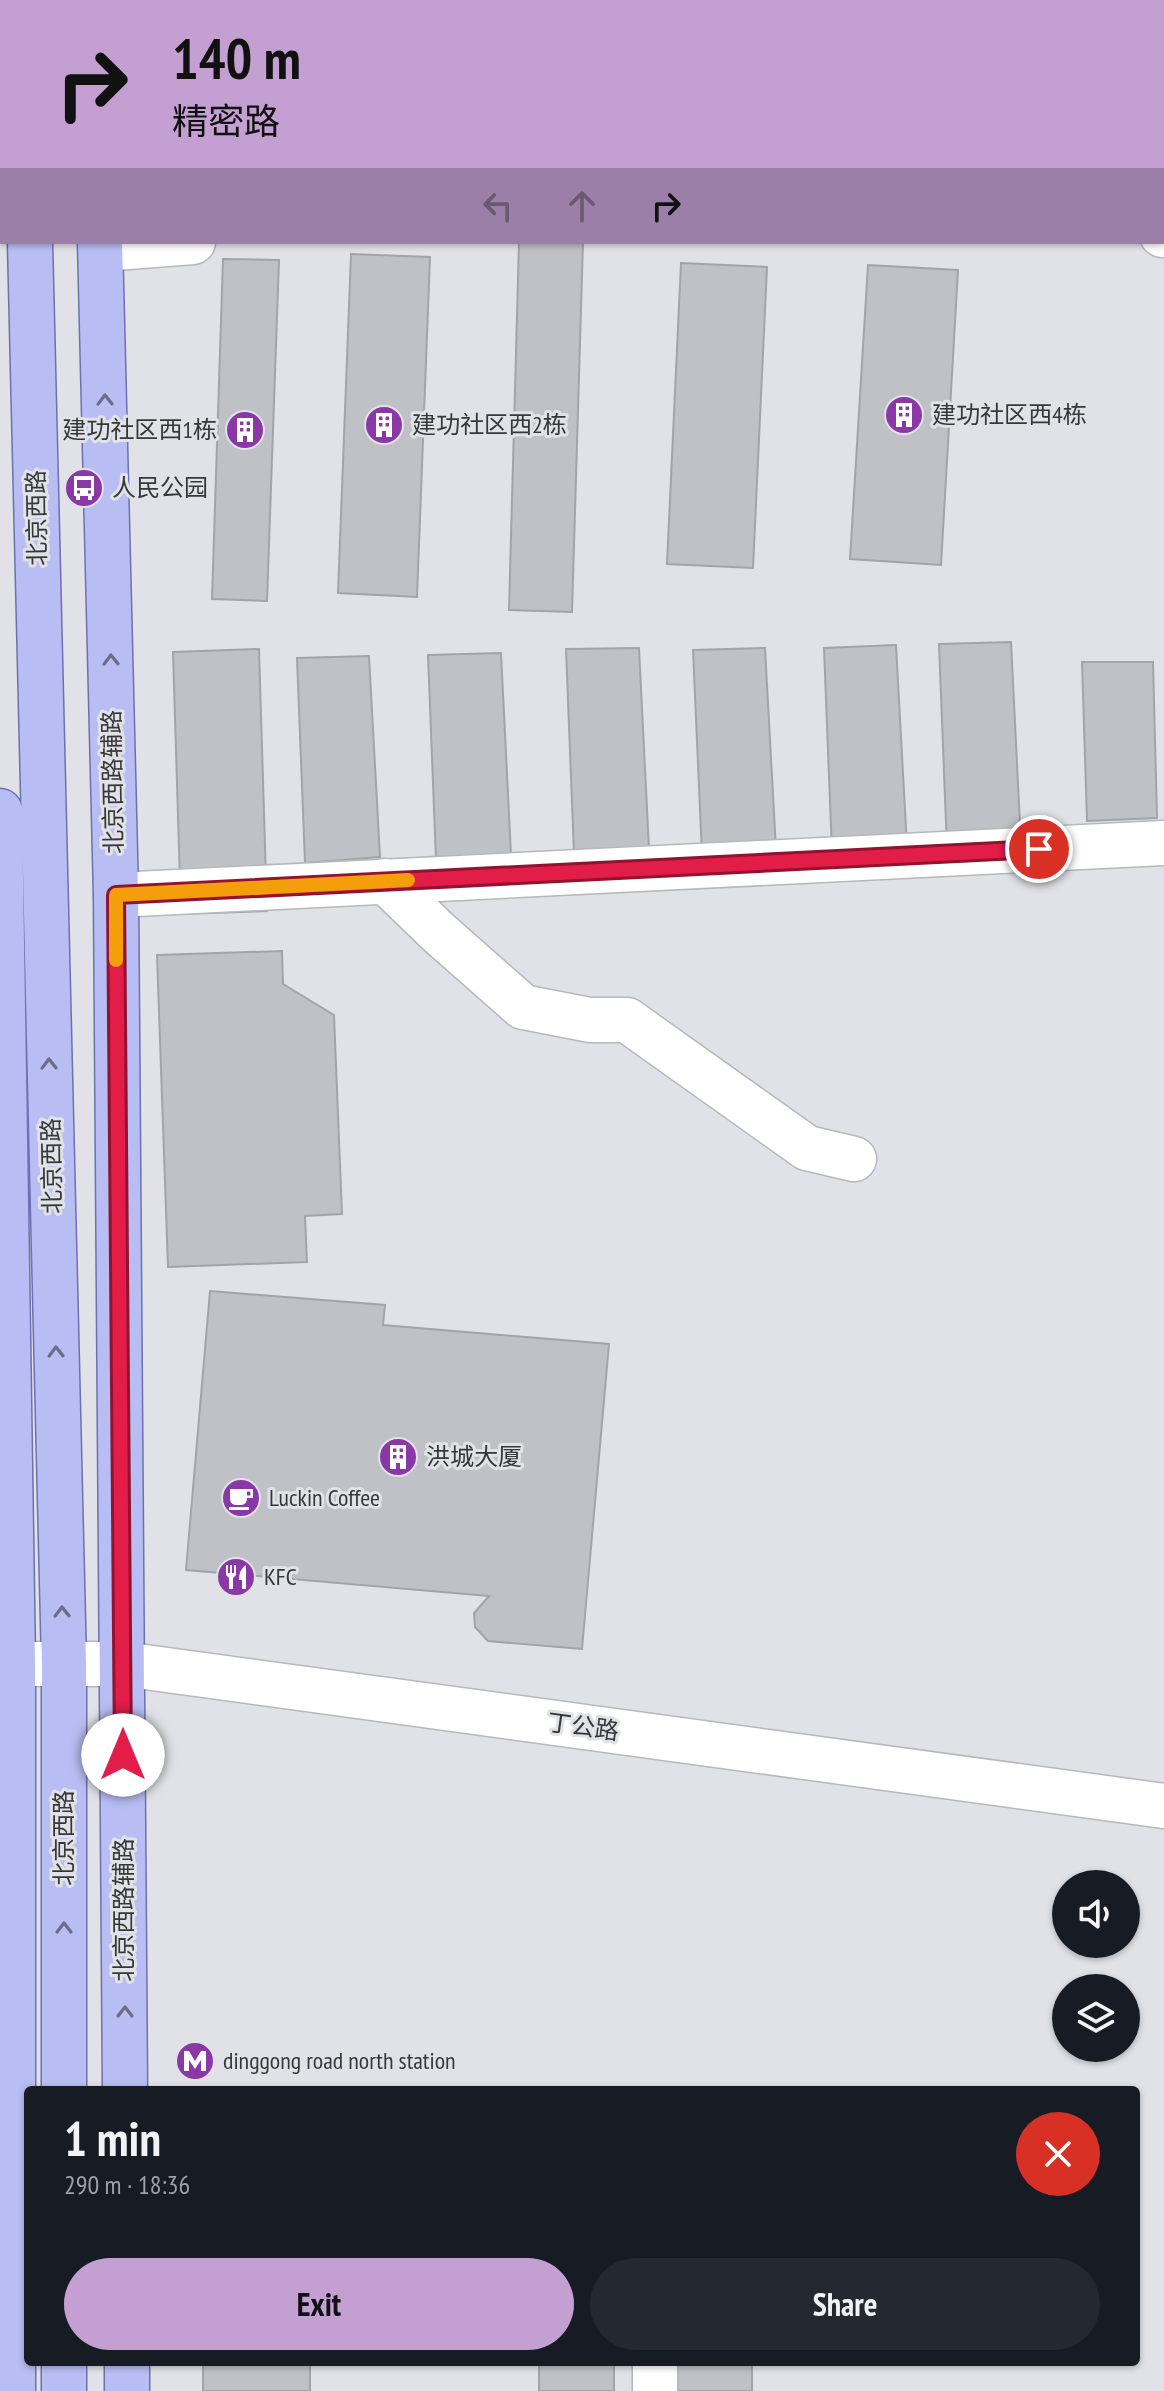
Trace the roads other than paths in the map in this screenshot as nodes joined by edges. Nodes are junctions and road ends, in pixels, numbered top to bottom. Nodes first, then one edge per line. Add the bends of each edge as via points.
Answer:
1 (30, 244) edge
2 (132, 244) edge
3 (101, 245) edge
4 (0, 811) edge
5 (1164, 843) edge
6 (385, 881) junction
7 (116, 895) junction
8 (854, 1159) dead end
9 (6, 1664) edge
10 (64, 1664) junction
11 (123, 1664) junction
12 (1164, 1806) edge
13 (64, 2086) edge
14 (125, 2086) edge
15 (64, 2366) edge
16 (127, 2366) edge
17 (655, 2366) edge
18 (13, 2391) edge
19 (64, 2391) edge
20 (127, 2391) edge
21 (655, 2391) edge

10 -> 1 main road, 北京西路
2 - 3 street
7 -> 3 main road, 北京西路辅路
4 - 9 main road, 北京西路
5 - 6 street
6 - 7 street
6 - 8 street via 523,1007 590,1020 627,1020 807,1148
7 - 11 main road, 北京西路辅路
9 - 10 street, 丁公路
9 - 18 main road, 北京西路
10 - 11 street, 丁公路
13 -> 10 main road, 北京西路
11 - 12 street, 丁公路
14 -> 11 main road, 北京西路辅路
15 - 19 main road
16 - 20 main road
17 - 21 street

